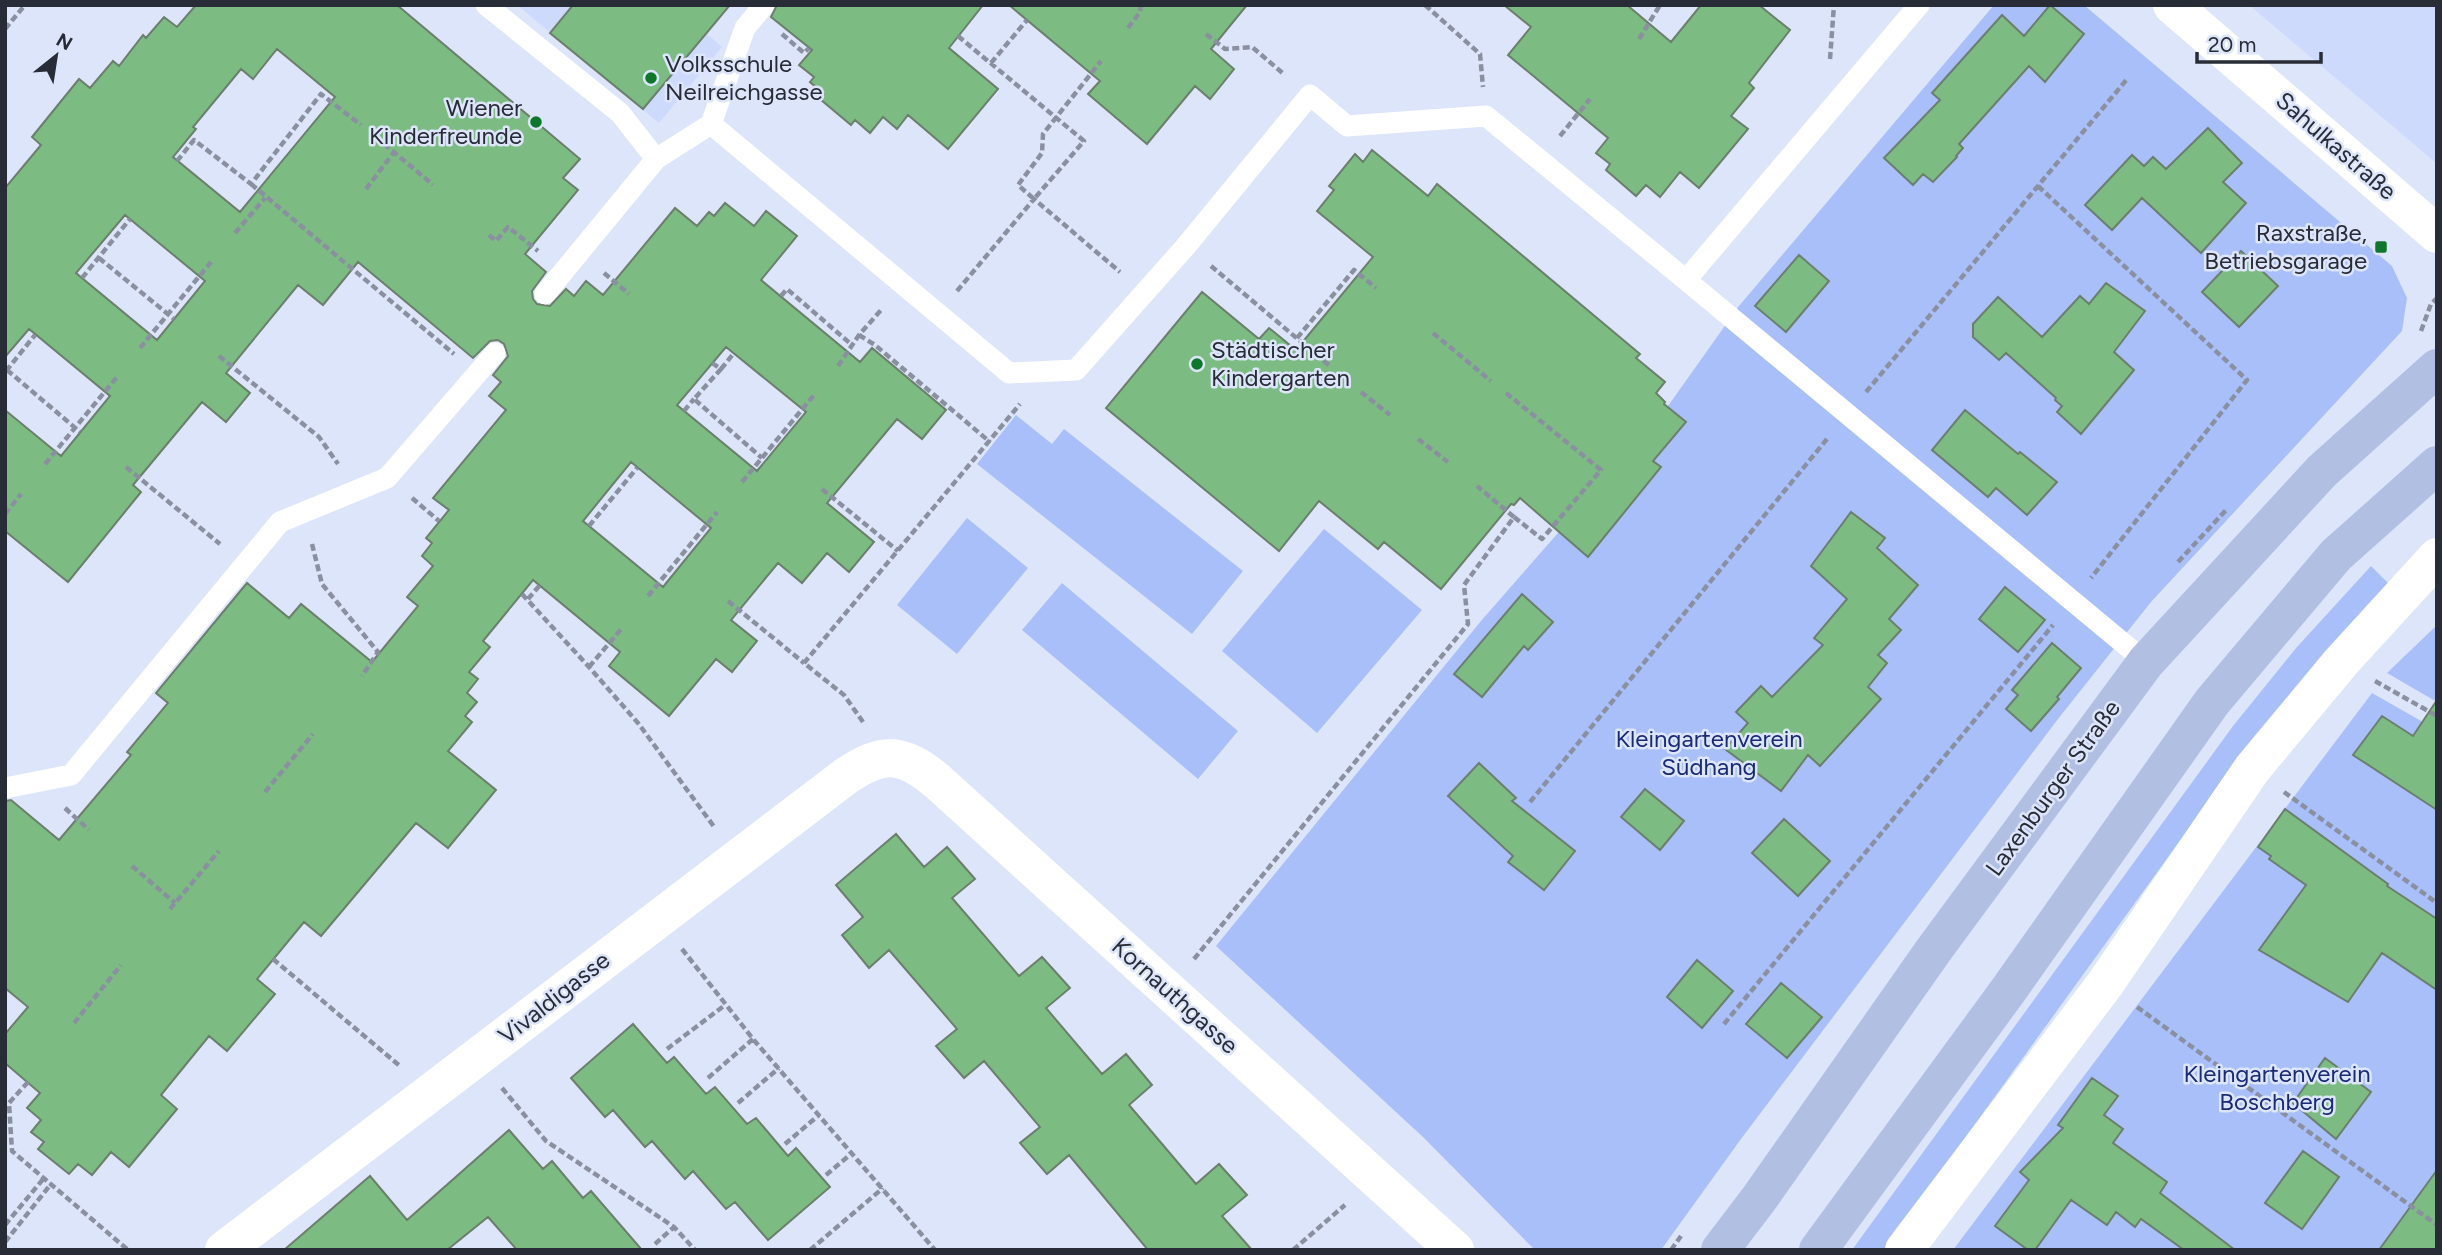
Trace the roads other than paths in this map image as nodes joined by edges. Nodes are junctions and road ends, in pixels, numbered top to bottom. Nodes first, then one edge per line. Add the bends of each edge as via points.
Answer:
1 (486, 5) edge
2 (764, 5) edge
3 (1919, 5) edge
4 (2172, 5) edge
5 (711, 124) junction
6 (656, 159) junction
7 (2437, 234) edge
8 (1686, 279) junction
9 (544, 294) dead end
10 (495, 353) dead end
11 (2437, 368) edge
12 (2437, 465) edge
13 (2437, 557) edge
14 (2146, 662) junction
15 (888, 756) joint
16 (5, 788) edge
17 (224, 1250) edge
18 (1454, 1250) edge
19 (1720, 1250) edge
20 (1818, 1250) edge
21 (1904, 1250) edge

1 - 6 lane via 620,113
2 - 5 lane via 745,28
3 - 8 lane
4 - 7 street, Sahulkastraße
5 - 6 lane
5 - 8 lane via 1009,373 1076,370 1310,95 1347,126 1486,116
6 - 9 lane
8 - 14 lane
10 - 16 lane via 387,478 280,522 71,775
11 - 14 main road, Laxenburger Straße via 2322,471
12 - 20 main road via 2336,555 2212,702
13 - 21 street via 2252,769 2105,984
14 - 19 main road, Laxenburger Straße
15 - 17 street, Vivaldigasse via 866,762 846,775
15 - 18 street, Kornauthgasse via 912,763 937,781

